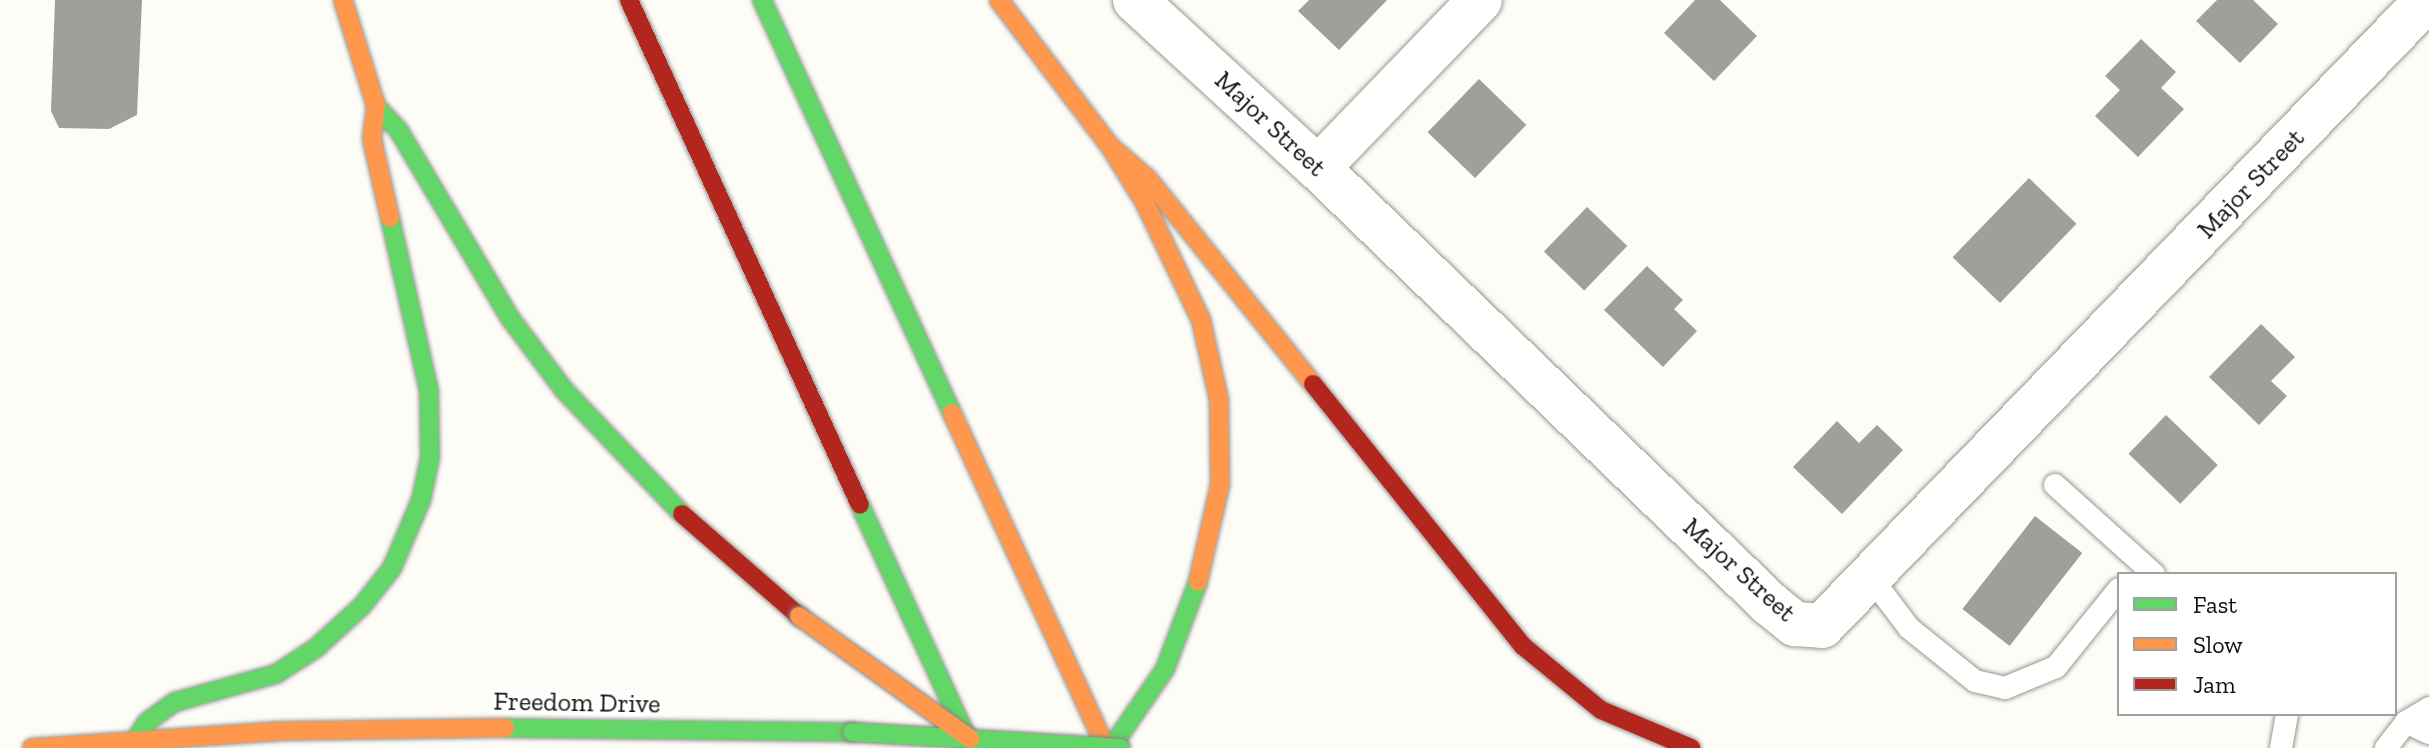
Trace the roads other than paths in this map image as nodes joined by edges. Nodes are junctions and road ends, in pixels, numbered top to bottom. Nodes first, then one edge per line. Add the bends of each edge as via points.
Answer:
1 (343, 0) edge
2 (629, 0) edge
3 (762, 0) edge
4 (999, 0) edge
5 (1135, 0) edge
6 (1480, 0) edge
7 (2427, 0) edge
8 (376, 106) junction
9 (1110, 146) junction
10 (1318, 168) junction
11 (2055, 485) dead end
12 (2141, 571) edge
13 (1872, 579) junction
14 (2117, 591) edge
15 (2429, 708) edge
16 (2287, 716) edge
17 (2406, 722) junction
18 (852, 732) junction
19 (2429, 733) edge
20 (136, 739) junction
21 (977, 745) edge
22 (32, 748) edge
23 (948, 748) edge
24 (1110, 748) edge
25 (1121, 748) edge
26 (1691, 748) edge
27 (2281, 748) edge
28 (2386, 748) edge

1 - 8 main road
2 - 21 main road
3 - 24 main road
4 - 9 main road
5 - 10 street, Major Street
6 - 10 street
7 - 13 street, Major Street
8 - 20 main road via 372,139 431,412 430,458 412,526 379,586 316,648 276,674 175,702 147,722
8 - 21 main road, bridge via 399,131 510,318 564,390 671,505 799,616
9 - 24 main road via 1187,286 1209,348 1219,400 1222,464 1215,520 1174,648 1143,706
9 - 26 main road via 1148,179 1523,646 1578,695 1611,716
10 - 13 street, Major Street via 1795,624 1822,626
11 - 12 lane
13 - 14 lane via 1909,628 1975,681 2005,688 2056,667
15 - 17 lane
16 - 27 lane
17 - 19 lane
17 - 28 lane
18 - 20 main road, Freedom Drive via 501,728
18 - 21 main road, Freedom Drive, bridge
18 - 23 main road, bridge
20 - 22 main road, Freedom Drive
21 - 24 main road, Freedom Drive, bridge
24 - 25 main road, Freedom Drive, bridge

